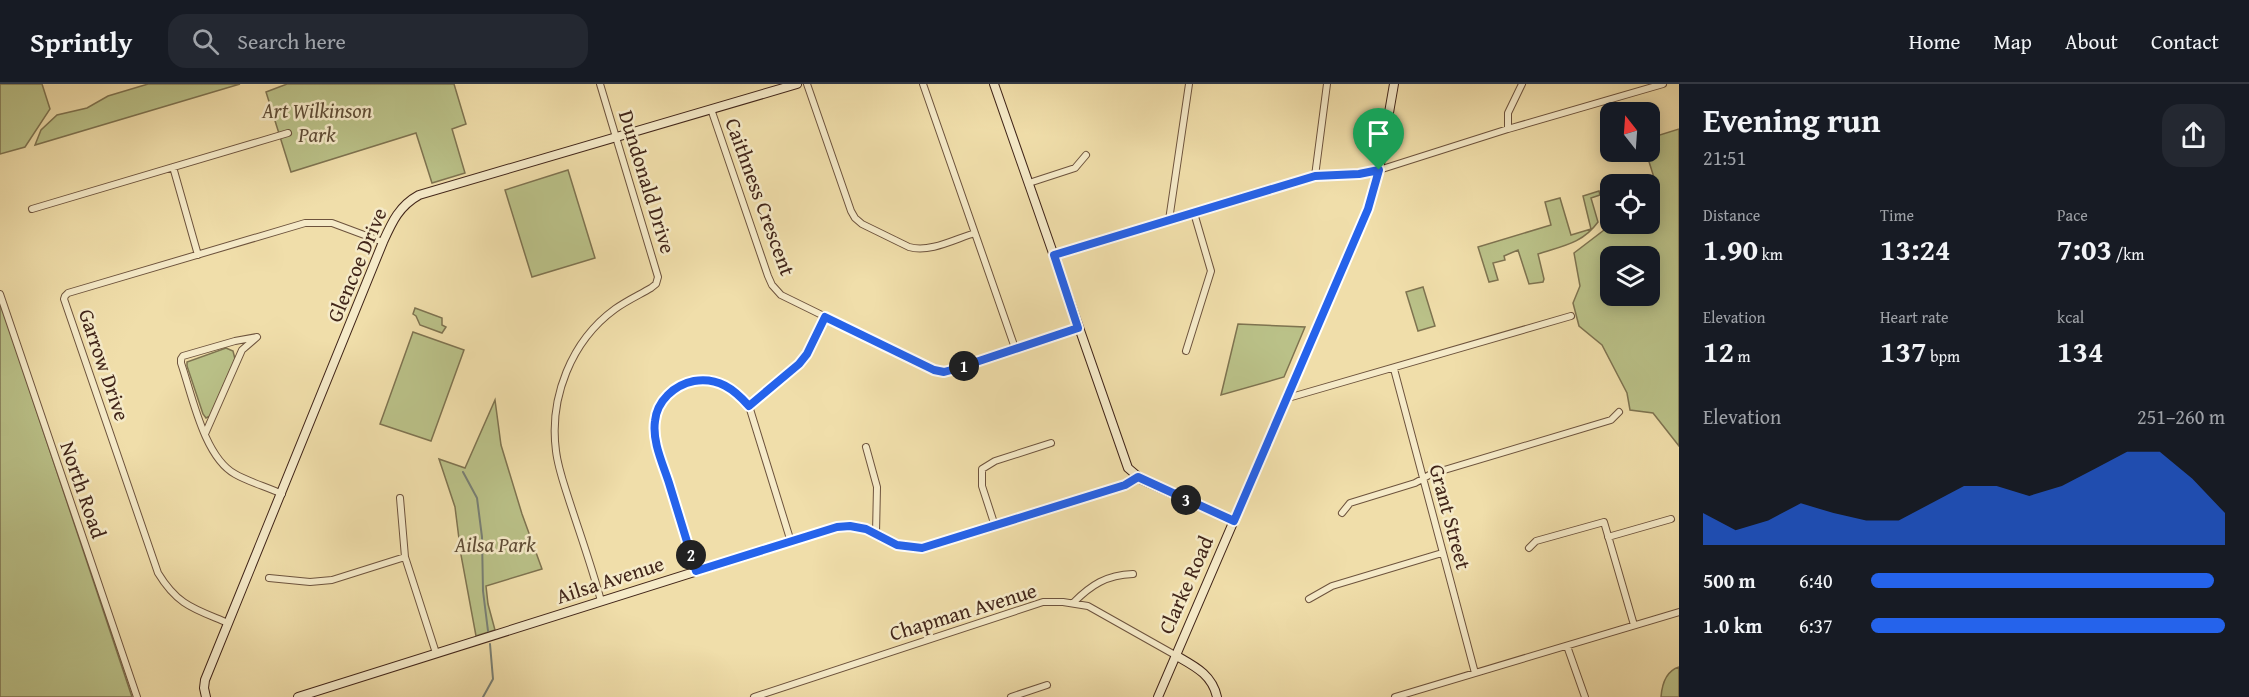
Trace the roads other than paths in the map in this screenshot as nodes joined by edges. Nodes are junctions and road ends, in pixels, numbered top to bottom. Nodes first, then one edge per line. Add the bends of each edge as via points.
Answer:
1 (600, 84) edge
2 (797, 84) edge
3 (807, 84) edge
4 (923, 84) edge
5 (994, 84) edge
6 (1189, 84) edge
7 (1327, 84) edge
8 (1394, 84) edge
9 (1522, 84) edge
10 (1663, 84) edge
11 (1648, 86) edge
12 (711, 109) junction
13 (1508, 129) junction
14 (288, 133) dead end
15 (615, 137) junction
16 (1086, 155) dead end
17 (173, 167) junction
18 (1379, 170) junction
19 (1315, 176) junction
20 (1029, 183) junction
21 (32, 209) dead end
22 (1194, 213) junction
23 (1169, 220) junction
24 (975, 233) junction
25 (383, 242) junction
26 (198, 255) junction
27 (1054, 255) junction
28 (0, 294) edge
29 (1571, 316) dead end
30 (825, 317) junction
31 (1078, 328) junction
32 (1015, 348) junction
33 (1186, 351) dead end
34 (1394, 369) junction
35 (1288, 398) junction
36 (749, 406) junction
37 (1619, 412) dead end
38 (205, 434) junction
39 (1051, 443) dead end
40 (866, 447) dead end
41 (1138, 477) junction
42 (1423, 479) junction
43 (282, 494) junction
44 (400, 498) dead end
45 (1342, 513) dead end
46 (1671, 519) dead end
47 (1234, 521) junction
48 (995, 526) junction
49 (876, 533) junction
50 (1608, 537) junction
51 (791, 542) junction
52 (1528, 548) dead end
53 (1442, 553) junction
54 (405, 557) junction
55 (696, 571) junction
56 (1133, 574) dead end
57 (269, 578) dead end
58 (1309, 599) dead end
59 (601, 601) junction
60 (1073, 603) junction
61 (1679, 612) edge
62 (228, 623) junction
63 (1634, 625) junction
64 (1568, 646) junction
65 (436, 653) junction
66 (1175, 655) junction
67 (1475, 673) junction
68 (1047, 685) dead end
69 (205, 693) edge
70 (136, 697) edge
71 (298, 697) edge
72 (754, 697) edge
73 (1011, 697) edge
74 (1158, 697) edge
75 (1217, 697) edge
76 (1395, 697) edge
77 (1585, 697) edge

1 - 15 street, Dundonald Drive
2 - 12 street, Glencoe Drive
3 - 24 street via 857,221 917,249
4 - 24 street
5 - 20 street
6 - 23 street
7 - 19 street
8 - 18 street, Clarke Road
9 - 13 street via 1508,113
10 - 11 street
11 - 13 street
12 - 15 street, Glencoe Drive
12 - 30 street, Caithness Crescent via 772,285 781,295
13 - 18 street
14 - 17 street
15 - 25 street, Glencoe Drive via 419,195 396,215
15 - 59 street, Dundonald Drive via 658,277 651,288 606,317 580,346 566,373 554,418 558,460
16 - 20 street via 1075,168
17 - 21 street
17 - 26 street
18 - 19 street
18 - 35 street, Clarke Road via 1368,209
19 - 22 street
20 - 27 street
22 - 23 street
22 - 33 street via 1211,271
23 - 27 street
24 - 32 street
25 - 26 street, Garrow Drive via 319,222
25 - 43 street, Glencoe Drive
26 - 62 street, Garrow Drive via 68,293 64,299 158,573 169,592 184,604
27 - 31 street
28 - 70 street, North Road
29 - 34 street
30 - 32 street, Caithness Crescent via 944,372
30 - 36 street via 799,364
31 - 32 street, Caithness Crescent
31 - 41 street via 1126,465
34 - 35 street
34 - 42 street, Grant Street
35 - 47 street, Clarke Road
36 - 51 street
36 - 55 street via 736,392 708,380 673,390 658,409 654,433 657,446
37 - 42 street via 1611,420
38 - 38 street via 181,359 257,337 242,350
38 - 43 street via 215,456 234,474
39 - 48 street via 982,469 982,486
40 - 49 street via 877,486
41 - 47 street
41 - 48 street, Ailsa Avenue via 1125,485
42 - 45 street via 1350,503
42 - 53 street, Grant Street
43 - 62 street, Glencoe Drive
44 - 54 street
46 - 50 street
47 - 66 street, Clarke Road
48 - 49 street, Ailsa Avenue via 922,548 897,545
49 - 51 street, Ailsa Avenue via 837,527
50 - 52 street via 1604,522 1536,541
50 - 63 street
51 - 55 street, Ailsa Avenue
53 - 58 street via 1332,586
53 - 67 street, Grant Street
54 - 57 street via 332,580
54 - 65 street
55 - 59 street, Ailsa Avenue
56 - 60 street via 1121,574 1089,586
59 - 65 street, Ailsa Avenue
60 - 66 street, Chapman Avenue via 1088,606
60 - 72 street, Chapman Avenue via 1031,605
61 - 63 street
62 - 69 street, Glencoe Drive via 205,680
63 - 64 street
64 - 67 street
64 - 77 street
65 - 71 street, Ailsa Avenue
66 - 74 street, Clarke Road
66 - 75 street via 1204,672
67 - 76 street
68 - 73 street

